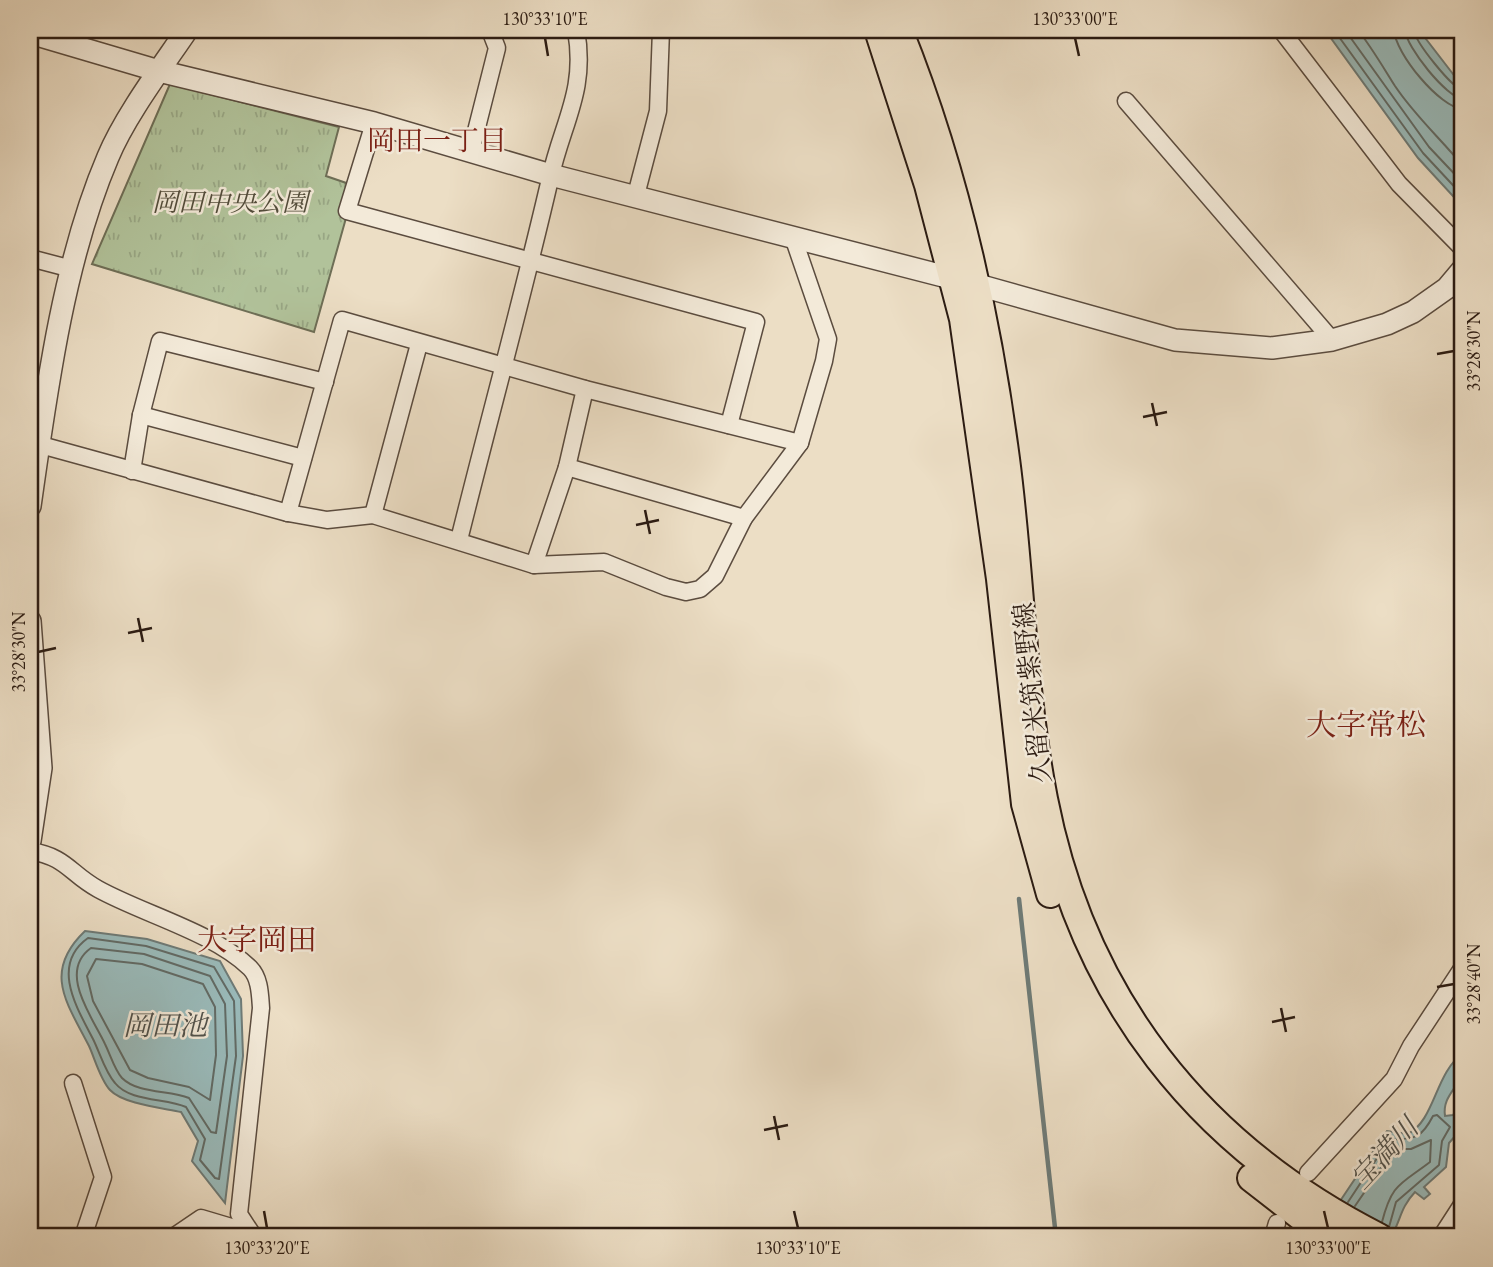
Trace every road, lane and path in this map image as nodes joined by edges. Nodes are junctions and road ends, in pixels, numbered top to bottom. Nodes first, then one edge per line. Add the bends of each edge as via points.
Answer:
1 (187, 30) edge
2 (490, 30) edge
3 (576, 30) edge
4 (661, 30) edge
5 (878, 30) edge
6 (899, 30) edge
7 (1281, 30) edge
8 (30, 33) edge
9 (159, 72) junction
10 (1126, 101) dead end
11 (374, 122) junction
12 (471, 151) junction
13 (551, 175) junction
14 (636, 195) junction
15 (793, 237) junction
16 (1463, 250) edge
17 (30, 258) edge
18 (532, 263) junction
19 (72, 269) junction
20 (1463, 269) edge
21 (966, 282) junction
22 (1332, 340) junction
23 (419, 344) junction
24 (502, 365) junction
25 (325, 382) junction
26 (585, 389) junction
27 (141, 415) junction
28 (729, 425) junction
29 (34, 443) edge
30 (800, 443) junction
31 (303, 458) junction
32 (567, 467) junction
33 (132, 471) junction
34 (30, 506) edge
35 (288, 513) junction
36 (373, 514) junction
37 (744, 518) junction
38 (459, 540) junction
39 (534, 565) junction
40 (30, 621) edge
41 (33, 797) edge
42 (30, 841) edge
43 (30, 851) edge
44 (1463, 967) edge
45 (73, 1083) dead end
46 (1308, 1173) dead end
47 (1463, 1203) edge
48 (1332, 1228) edge
49 (251, 1235) edge
50 (83, 1237) edge
51 (173, 1237) edge
52 (1378, 1237) edge
53 (1441, 1237) edge

1 - 9 street
2 - 12 street via 497,48
3 - 13 street via 580,51 577,94
4 - 14 street via 659,111
5 - 21 main road, 久留米筑紫野線
6 - 21 main road, 久留米筑紫野線 via 922,89
7 - 16 street via 1399,184
8 - 9 street
9 - 11 street
9 - 19 street via 109,154
10 - 22 street
11 - 12 street
11 - 18 street via 347,211
12 - 13 street
13 - 14 street
13 - 18 street
14 - 15 street
15 - 21 street
15 - 30 street via 828,339
17 - 19 street
18 - 24 street
18 - 28 street via 756,322
19 - 29 street
20 - 22 street via 1447,288 1413,312
21 - 22 street via 1175,340 1272,348
21 - 48 main road, 久留米筑紫野線 via 963,319 1000,579 1025,804 1073,955 1111,1024 1150,1079 1220,1152
23 - 24 street
23 - 25 street via 342,320
23 - 36 street
24 - 26 street
24 - 38 street
25 - 27 street via 160,341
25 - 31 street
26 - 28 street
26 - 32 street
27 - 31 street
27 - 33 street
28 - 30 street
29 - 33 street
29 - 34 street
30 - 37 street
31 - 35 street
32 - 37 street
32 - 39 street
33 - 35 street
35 - 36 street via 327,520
36 - 38 street
37 - 39 street via 715,576 700,589 686,592 666,587 604,562
38 - 39 street
40 - 41 street via 41,768
41 - 42 street
43 - 49 street via 52,855 96,888 202,936 250,968 258,980 261,1008 239,1214
44 - 46 street via 1394,1079
45 - 50 street via 103,1177
47 - 53 street
48 - 52 main road, 久留米筑紫野線
49 - 51 street via 201,1218

